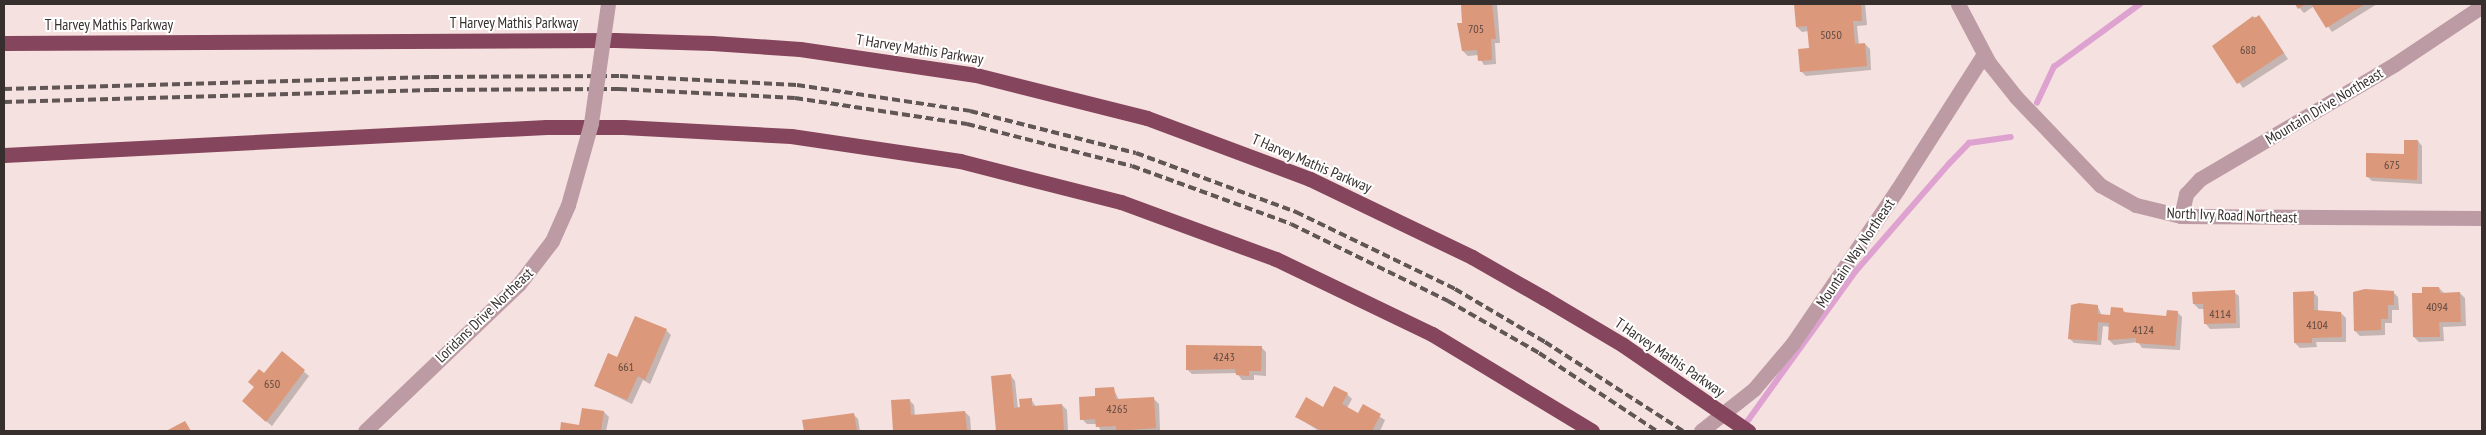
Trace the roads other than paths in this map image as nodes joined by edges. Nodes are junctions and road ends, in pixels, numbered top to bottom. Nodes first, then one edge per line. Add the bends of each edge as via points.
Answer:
1 (608, 4) edge
2 (1958, 4) edge
3 (2482, 6) edge
4 (4, 43) edge
5 (1984, 54) junction
6 (4, 155) edge
7 (2182, 216) junction
8 (2482, 218) edge
9 (365, 431) edge
10 (1592, 431) edge
11 (1701, 431) edge
12 (1748, 431) edge

1 - 9 street, Loridans Drive Northeast, bridge via 591,123 568,205 552,241 519,284
2 - 5 street, North Ivy Road Northeast
3 - 7 street, Mountain Drive Northeast via 2328,105 2200,179 2186,194
4 - 12 highway, T Harvey Mathis Parkway, bridge via 712,43 800,49 957,72 1086,101 1230,148 1310,179 1391,216 1544,298 1630,351
5 - 7 street, North Ivy Road Northeast via 2016,97 2100,185 2136,205
5 - 11 street, Mountain Way Northeast via 1793,343 1754,389
6 - 10 highway via 546,127 708,130 792,136 960,161 1121,202 1200,230 1354,295 1432,334
7 - 8 street, North Ivy Road Northeast

